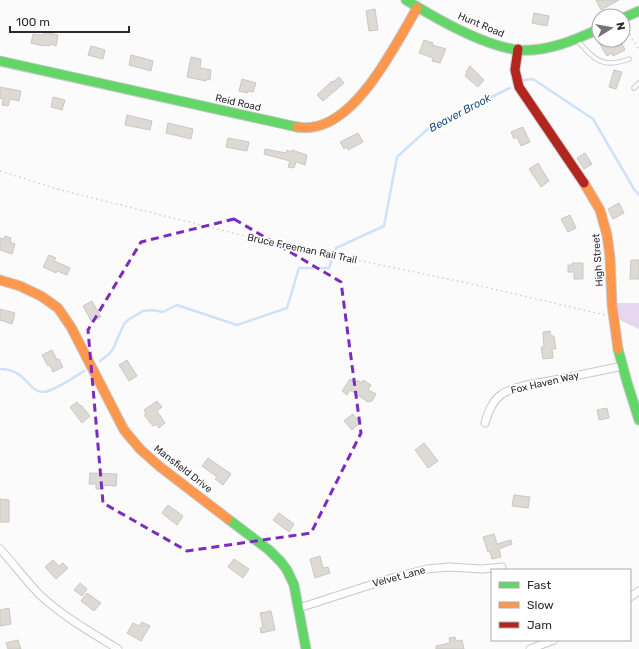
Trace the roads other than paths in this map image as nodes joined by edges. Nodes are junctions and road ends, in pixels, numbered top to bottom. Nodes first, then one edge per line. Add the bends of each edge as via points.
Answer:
1 (406, 0) edge
2 (417, 8) junction
3 (591, 33) edge
4 (577, 39) junction
5 (518, 49) junction
6 (629, 59) dead end
7 (0, 62) edge
8 (639, 83) edge
9 (634, 88) dead end
10 (0, 280) edge
11 (623, 366) junction
12 (639, 420) edge
13 (484, 423) dead end
14 (0, 549) edge
15 (502, 567) dead end
16 (299, 608) junction
17 (551, 641) edge
18 (118, 649) edge
19 (306, 649) edge
20 (530, 649) edge

1 - 2 street, Hunt Road
2 - 5 street, Hunt Road via 490,42
2 - 7 street, Reid Road via 381,67 358,98 339,116 319,126 302,128
3 - 4 street, Hunt Road
4 - 5 street, Hunt Road via 549,47
4 - 6 lane via 589,53 608,64 617,64
5 - 11 street, High Street via 516,70 519,87 592,197 606,224 613,317
8 - 9 lane
10 - 16 street, Mansfield Drive via 36,293 58,308 72,327 124,430 159,466 282,562 292,577
11 - 12 street, High Street
11 - 13 street, Fox Haven Way via 508,391 494,402
14 - 18 street via 51,604
15 - 16 street, Velvet Lane via 427,569
16 - 19 street, Mansfield Drive
17 - 20 street

